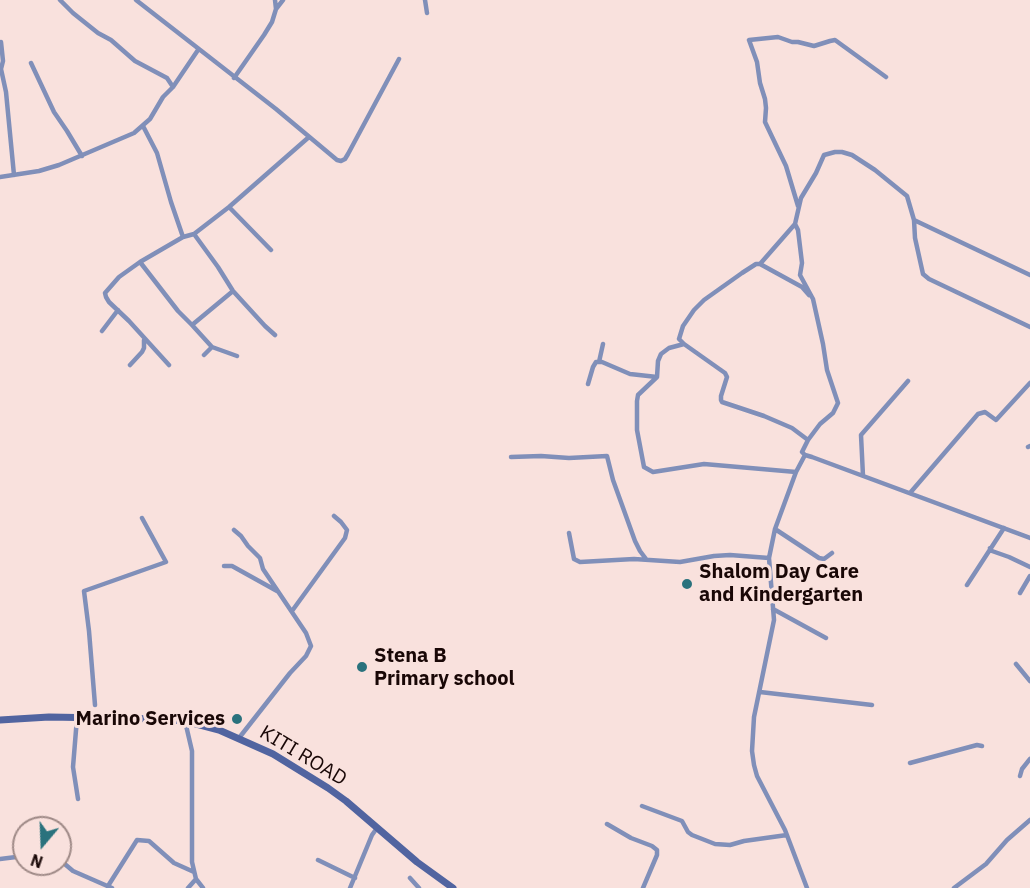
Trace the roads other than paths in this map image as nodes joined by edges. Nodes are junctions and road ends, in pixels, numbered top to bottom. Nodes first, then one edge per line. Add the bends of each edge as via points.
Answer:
1 (60, 0) edge
2 (136, 0) edge
3 (275, 0) edge
4 (283, 0) edge
5 (425, 0) edge
6 (276, 9) junction
7 (427, 13) dead end
8 (1, 42) edge
9 (198, 50) junction
10 (399, 59) dead end
11 (31, 63) dead end
12 (886, 76) dead end
13 (234, 78) junction
14 (173, 87) junction
15 (143, 126) junction
16 (309, 137) junction
17 (82, 156) junction
18 (14, 175) junction
19 (0, 177) edge
20 (798, 206) junction
21 (229, 207) junction
22 (914, 220) junction
23 (795, 224) junction
24 (194, 234) junction
25 (183, 237) junction
26 (271, 250) dead end
27 (140, 261) junction
28 (760, 264) junction
29 (1030, 275) edge
30 (233, 291) junction
31 (813, 299) junction
32 (118, 310) junction
33 (192, 325) junction
34 (1030, 327) edge
35 (102, 331) dead end
36 (275, 335) dead end
37 (143, 337) junction
38 (603, 344) dead end
39 (684, 344) junction
40 (212, 346) junction
41 (204, 355) dead end
42 (237, 356) dead end
43 (599, 362) junction
44 (130, 365) dead end
45 (169, 365) dead end
46 (657, 377) junction
47 (908, 381) dead end
48 (1030, 383) edge
49 (588, 384) dead end
50 (808, 440) junction
51 (805, 455) junction
52 (511, 458) dead end
53 (796, 472) junction
54 (863, 476) junction
55 (910, 493) junction
56 (334, 516) dead end
57 (142, 518) dead end
58 (1004, 528) junction
59 (775, 529) junction
60 (234, 530) dead end
61 (568, 534) dead end
62 (1030, 538) edge
63 (990, 548) junction
64 (832, 553) dead end
65 (769, 558) junction
66 (646, 559) junction
67 (224, 566) dead end
68 (1030, 567) edge
69 (1030, 576) edge
70 (967, 585) dead end
71 (280, 592) junction
72 (1020, 593) dead end
73 (773, 609) junction
74 (292, 611) junction
75 (826, 638) dead end
76 (1016, 664) dead end
77 (1030, 681) edge
78 (760, 692) junction
79 (95, 705) dead end
80 (872, 705) dead end
81 (77, 718) junction
82 (0, 720) edge
83 (185, 721) junction
84 (239, 738) junction
85 (982, 746) dead end
86 (1030, 759) edge
87 (910, 763) dead end
88 (1020, 776) dead end
89 (78, 799) dead end
90 (642, 806) dead end
91 (1030, 820) edge
92 (607, 824) dead end
93 (376, 828) junction
94 (787, 835) junction
95 (318, 860) dead end
96 (72, 870) edge
97 (194, 872) junction
98 (355, 878) junction
99 (411, 878) dead end
100 (196, 879) junction
101 (110, 887) edge
102 (188, 888) edge
103 (203, 888) edge
104 (350, 888) edge
105 (419, 888) edge
106 (453, 888) edge
107 (643, 888) edge
108 (807, 888) edge
109 (954, 888) edge

1 - 14 street via 135,61 167,78
2 - 9 street
3 - 6 street
4 - 6 street
5 - 7 street
6 - 13 street via 264,35
8 - 18 street
9 - 13 street
9 - 14 street
10 - 16 street via 345,159 337,160
11 - 17 street via 54,112
12 - 20 street via 835,40 814,46 778,37 749,40 765,99 765,123 786,166
13 - 16 street
14 - 15 street
15 - 17 street
15 - 25 street via 157,153
16 - 21 street
17 - 18 street
18 - 19 street
20 - 22 street via 824,155 842,152 875,170 907,196
20 - 23 street
21 - 24 street
21 - 26 street
22 - 29 street
22 - 34 street via 923,274
23 - 28 street
23 - 31 street via 802,263 800,275
24 - 25 street
24 - 30 street
25 - 27 street
27 - 32 street via 105,292
27 - 33 street
28 - 31 street via 802,287
28 - 39 street via 694,310 679,335
30 - 33 street
30 - 36 street
31 - 50 street via 838,403
32 - 35 street
32 - 37 street
33 - 40 street
37 - 44 street via 144,348
37 - 45 street
38 - 43 street
39 - 46 street via 661,354
39 - 50 street via 726,375 722,402 792,428
40 - 41 street
40 - 42 street
43 - 46 street via 630,374
43 - 49 street via 593,366
46 - 53 street via 642,390 637,401 637,430 648,470 704,464
47 - 54 street via 861,435
48 - 55 street via 996,420 985,412 978,414
50 - 51 street via 802,452
51 - 53 street
51 - 54 street
52 - 66 street via 607,456 635,541
53 - 59 street
54 - 55 street
55 - 58 street
56 - 74 street via 347,530 345,538
57 - 79 street via 166,562 84,591
58 - 62 street
58 - 63 street
59 - 64 street via 819,558
59 - 65 street
60 - 71 street via 260,558
61 - 66 street via 574,559 580,562
63 - 68 street
63 - 70 street
65 - 66 street via 730,555 680,562
65 - 73 street
67 - 71 street via 232,566
69 - 72 street
71 - 74 street
73 - 75 street
73 - 78 street via 773,629
74 - 84 street via 309,641 309,651
76 - 77 street
78 - 80 street
78 - 94 street via 752,736 754,765
81 - 82 street, KITI ROAD
81 - 83 street, KITI ROAD
81 - 89 street via 73,766
83 - 84 street, KITI ROAD
83 - 97 street via 192,751
84 - 93 street, KITI ROAD via 306,774 346,801
85 - 87 street
86 - 88 street
90 - 94 street via 682,821 692,835 715,844
91 - 109 street via 986,864
92 - 107 street via 657,850
93 - 98 street
93 - 106 street, KITI ROAD
94 - 108 street
95 - 98 street
96 - 101 street
97 - 100 street
97 - 101 street via 149,842 137,840
98 - 104 street
99 - 105 street
100 - 102 street
100 - 103 street

